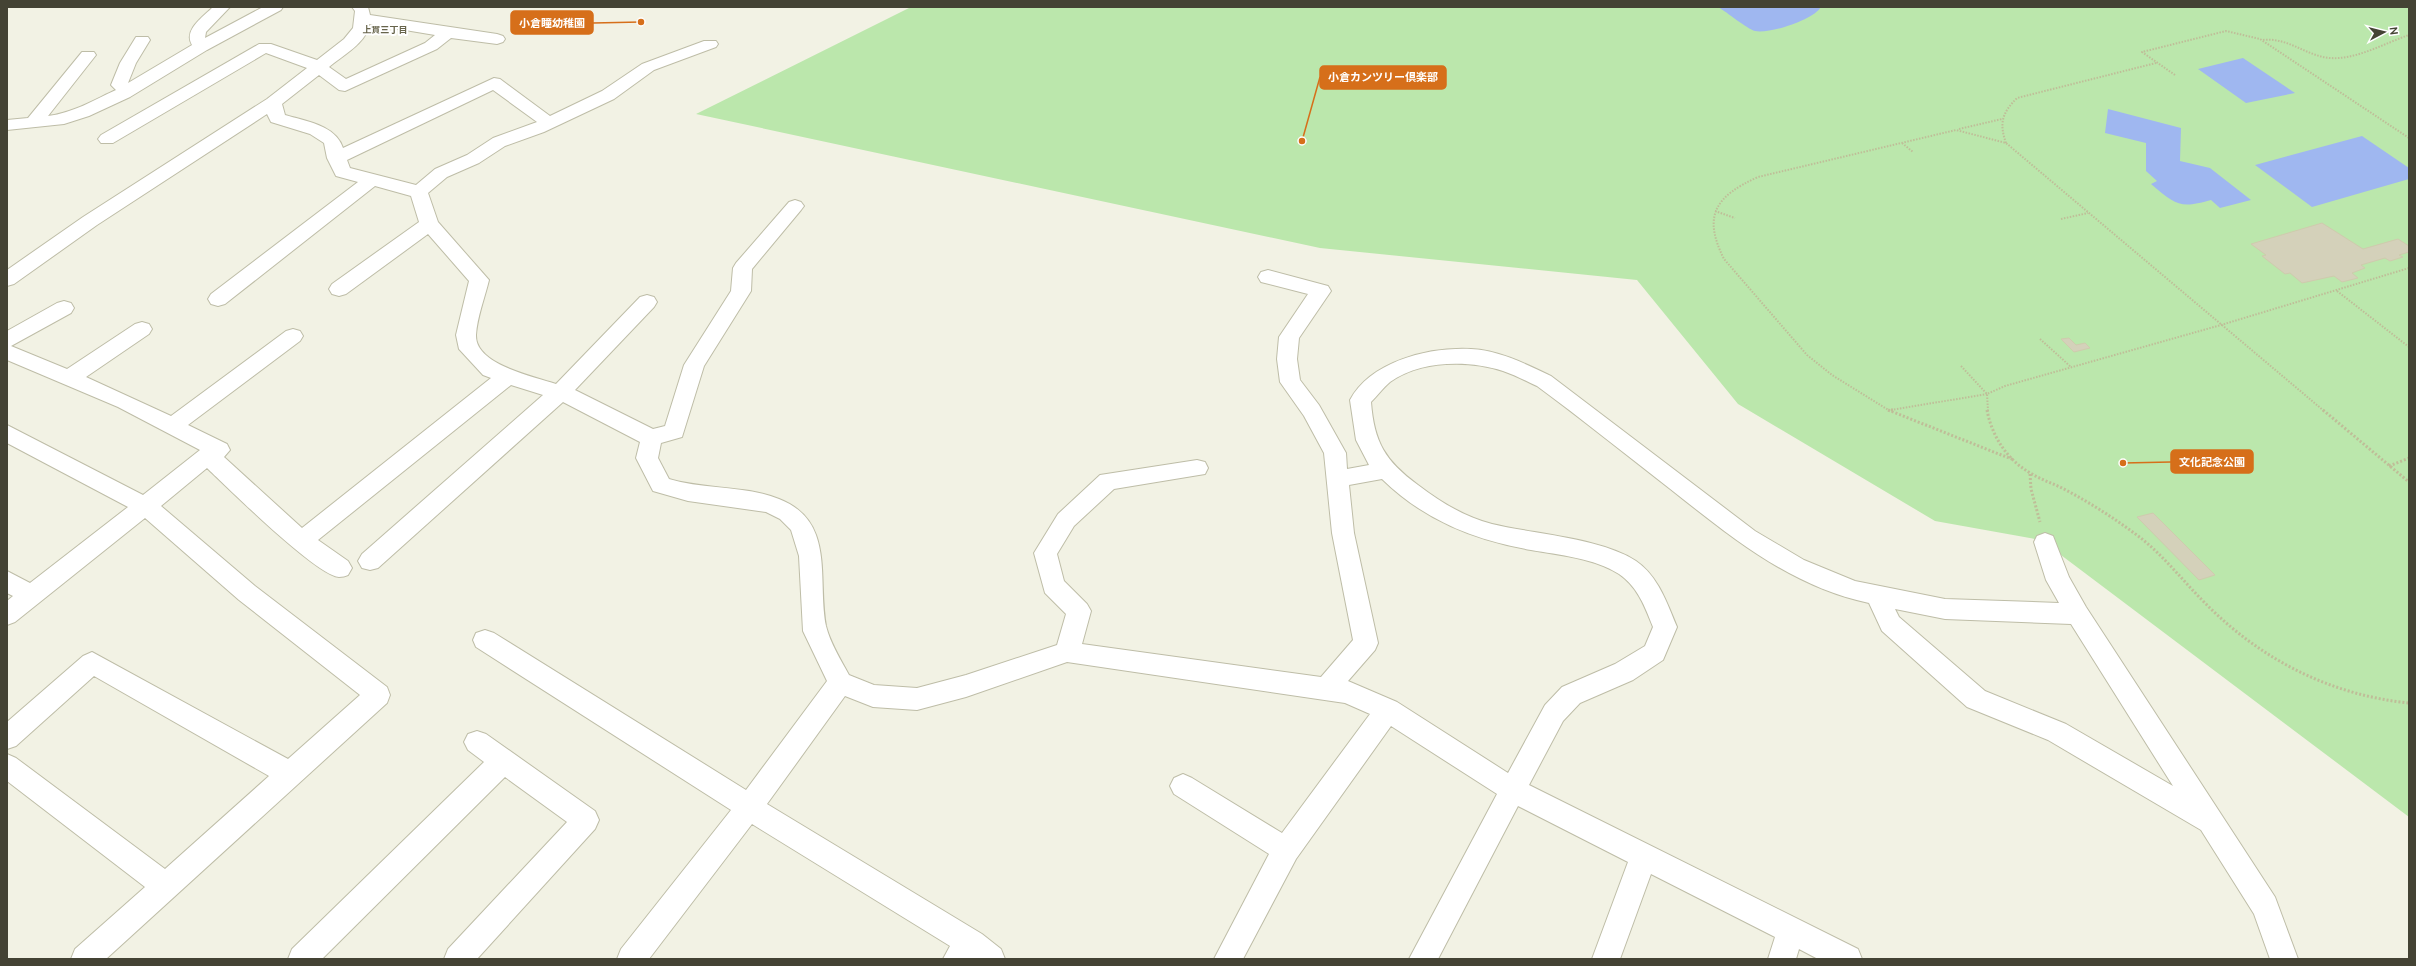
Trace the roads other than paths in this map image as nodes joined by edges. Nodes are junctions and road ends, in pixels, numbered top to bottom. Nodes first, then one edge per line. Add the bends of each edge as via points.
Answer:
1 (222, 7) edge
2 (275, 7) edge
3 (361, 12) edge
4 (448, 33) junction
5 (497, 39) dead end
6 (142, 40) dead end
7 (710, 44) dead end
8 (201, 47) junction
9 (88, 55) dead end
10 (318, 66) junction
11 (129, 90) junction
12 (273, 103) junction
13 (33, 123) junction
14 (550, 123) junction
15 (7, 125) edge
16 (107, 140) dead end
17 (336, 158) junction
18 (372, 180) junction
19 (419, 192) junction
20 (795, 206) dead end
21 (429, 224) junction
22 (1268, 277) dead end
23 (7, 279) edge
24 (339, 289) dead end
25 (218, 299) dead end
26 (647, 302) dead end
27 (64, 308) dead end
28 (142, 329) dead end
29 (293, 336) dead end
30 (7, 340) edge
31 (7, 352) edge
32 (508, 376) junction
33 (69, 378) junction
34 (559, 393) junction
35 (172, 426) junction
36 (7, 433) edge
37 (652, 438) junction
38 (208, 456) junction
39 (1198, 468) dead end
40 (1387, 470) junction
41 (1338, 479) junction
42 (147, 507) junction
43 (301, 541) junction
44 (2045, 542) road end
45 (370, 561) dead end
46 (340, 568) dead end
47 (7, 581) edge
48 (1877, 595) junction
49 (31, 596) junction
50 (2078, 614) junction
51 (7, 615) edge
52 (485, 640) dead end
53 (1067, 652) junction
54 (840, 683) junction
55 (1326, 689) junction
56 (1388, 710) junction
57 (7, 738) edge
58 (476, 742) dead end
59 (503, 761) junction
60 (7, 766) edge
61 (290, 774) junction
62 (1183, 786) dead end
63 (1514, 791) junction
64 (748, 807) junction
65 (2210, 821) junction
66 (1286, 850) junction
67 (1644, 857) junction
68 (165, 885) junction
69 (1791, 931) junction
70 (973, 954) edge
71 (85, 959) edge
72 (302, 959) edge
73 (458, 959) edge
74 (631, 959) edge
75 (1228, 959) edge
76 (1423, 959) edge
77 (1606, 959) edge
78 (1782, 959) edge
79 (1848, 959) edge
80 (2284, 959) edge

1 - 8 street via 198,31 197,40
2 - 8 street
3 - 4 street
3 - 10 street via 361,28 350,42
4 - 5 street
4 - 10 street via 431,46 344,86
6 - 11 street via 119,84
7 - 14 street via 648,67 608,95
8 - 11 street
9 - 13 street
10 - 12 street
10 - 16 street via 265,47
11 - 13 street via 64,119
12 - 17 street via 277,118 316,130 332,140
12 - 23 street via 90,221
13 - 15 street
14 - 17 street via 494,83
14 - 19 street via 499,142 473,159 441,173
17 - 18 street via 342,172
18 - 19 street
18 - 25 street
19 - 21 street
20 - 37 street via 743,268 741,291 694,365 674,431
21 - 24 street
21 - 32 street via 479,280 466,336 469,349 490,370
22 - 41 street via 1321,291 1289,337 1287,359 1290,382 1312,411 1336,453
26 - 34 street via 610,345
27 - 30 street
28 - 33 street
29 - 35 street
31 - 33 street
32 - 34 street
32 - 43 street
33 - 35 street
34 - 37 street via 576,398
34 - 45 street
35 - 38 street via 219,450
36 - 42 street
37 - 54 street via 647,458 661,485 678,491 772,505 791,515 803,531 812,559 814,626
38 - 42 street
38 - 43 street
39 - 53 street via 1108,481 1066,520 1045,553 1053,586 1079,611
40 - 41 street
40 - 48 street via 1370,452 1362,430 1360,400 1383,378 1423,360 1471,356 1509,365 1544,381 1587,412 1747,537 1796,566 1852,590
40 - 63 street via 1423,501 1451,519 1491,533 1592,553 1628,568 1650,590 1665,627 1654,653 1624,672 1571,695 1558,708
41 - 55 street via 1342,533 1366,643
42 - 49 street
42 - 61 street via 247,593 378,695
43 - 46 street
44 - 50 street via 2058,580
47 - 49 street
48 - 50 street via 1945,609
48 - 65 street via 1890,624 1976,700 2057,732
49 - 51 street
50 - 65 street
52 - 64 street
53 - 54 street via 966,686 917,699 873,696
53 - 55 street
54 - 64 street
55 - 56 street via 1347,692
56 - 63 street
56 - 66 street
57 - 61 street via 92,663
58 - 59 street
59 - 72 street
59 - 73 street via 586,820
60 - 68 street
61 - 68 street
62 - 66 street
63 - 67 street
63 - 76 street
64 - 70 street
64 - 74 street
65 - 80 street via 2265,907
66 - 75 street
67 - 69 street
67 - 77 street
68 - 71 street
69 - 78 street
69 - 79 street

